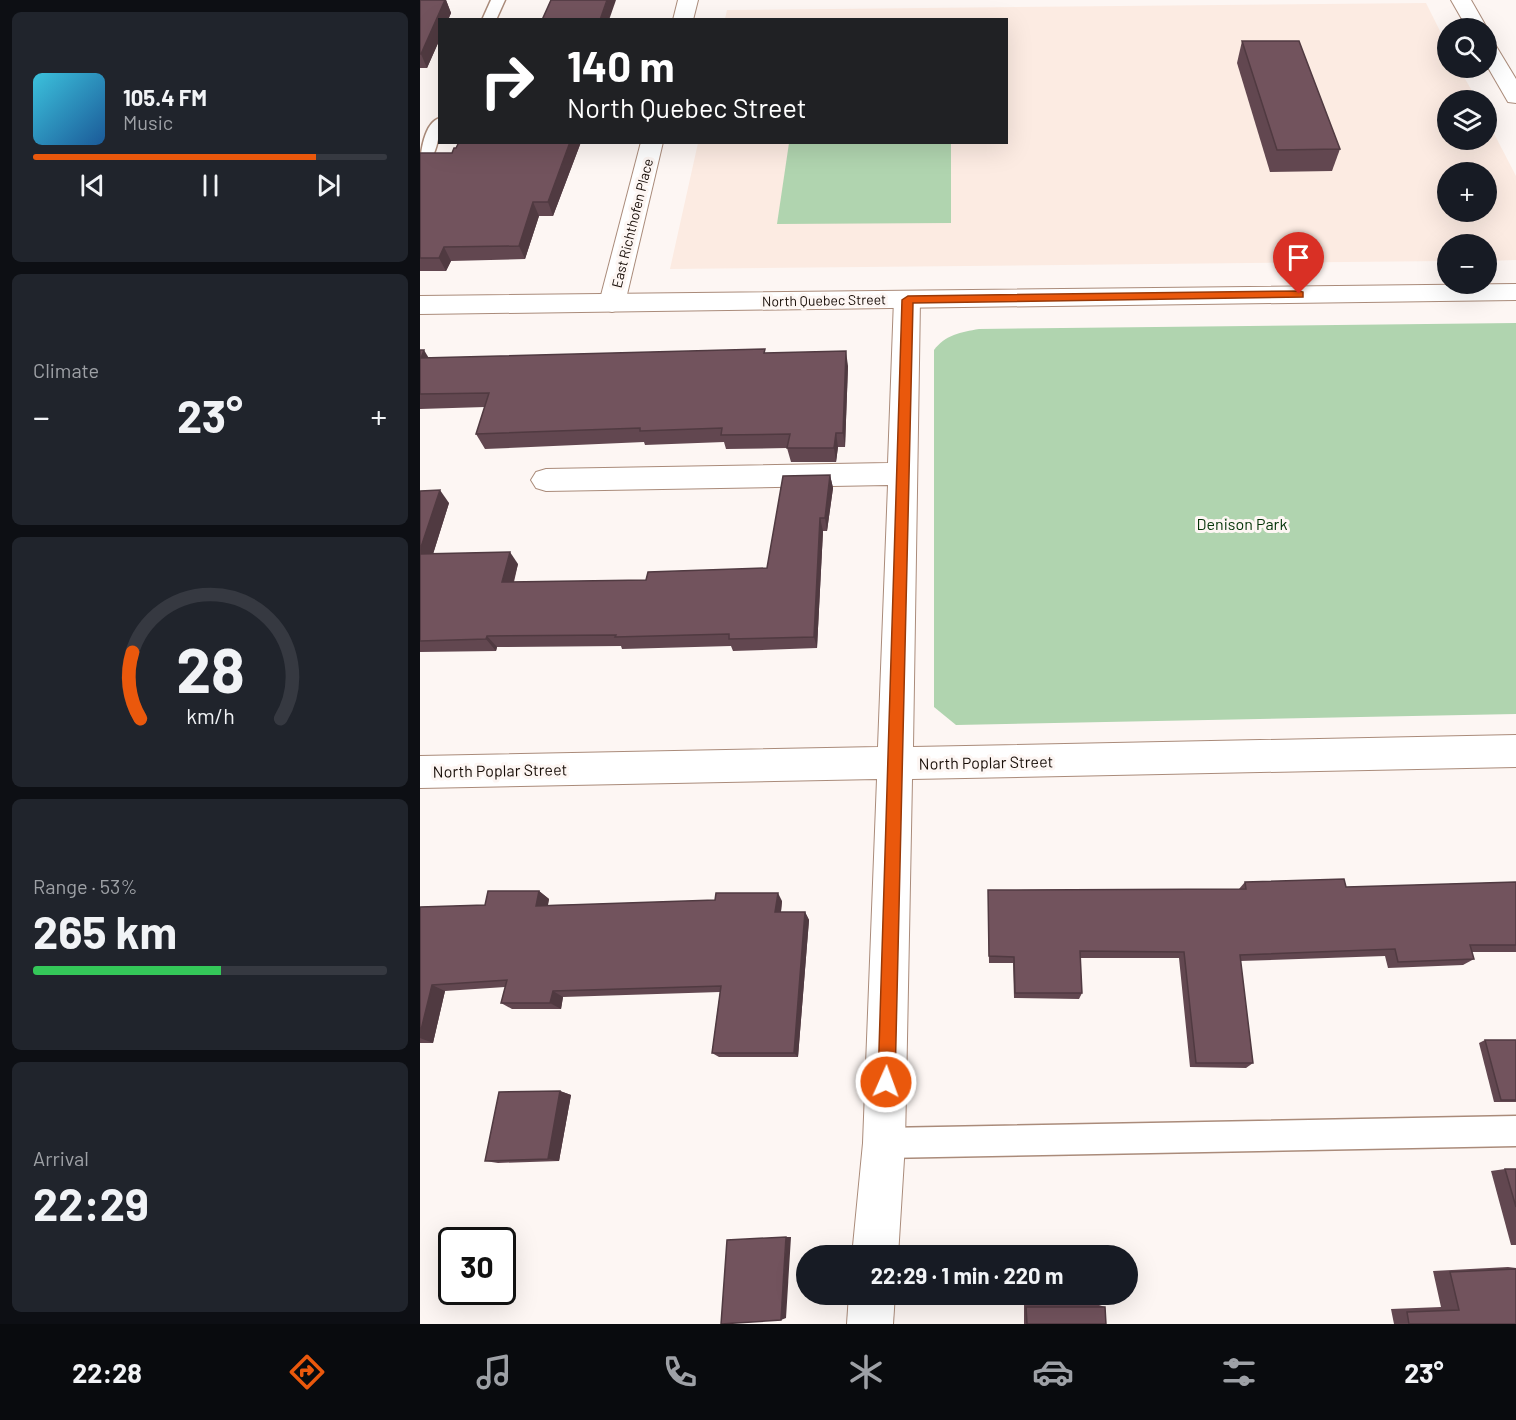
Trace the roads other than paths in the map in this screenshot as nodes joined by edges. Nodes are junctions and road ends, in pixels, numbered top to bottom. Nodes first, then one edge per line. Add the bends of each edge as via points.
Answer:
1 (498, 0) edge
2 (688, 0) edge
3 (1461, 0) edge
4 (490, 18) edge
5 (684, 18) edge
6 (1471, 18) edge
7 (1497, 64) edge
8 (1516, 98) edge
9 (438, 126) edge
10 (652, 144) edge
11 (420, 163) edge
12 (1516, 292) edge
13 (908, 300) junction
14 (612, 303) junction
15 (420, 305) edge
16 (904, 474) junction
17 (546, 480) dead end
18 (1516, 751) edge
19 (896, 764) junction
20 (420, 772) edge
21 (1516, 1131) edge
22 (884, 1143) junction
23 (876, 1245) edge
24 (871, 1305) edge
25 (870, 1324) edge

1 - 4 lane
2 - 5 street
3 - 6 street
7 - 8 street
9 - 11 lane
10 - 14 street, East Richthofen Place
12 - 13 street, North Quebec Street
13 - 14 street, North Quebec Street
13 - 16 street
14 - 15 street, North Quebec Street
16 - 17 street
16 - 19 street
18 - 19 street, North Poplar Street
19 - 20 street, North Poplar Street
19 - 22 street
21 - 22 lane
22 - 23 street
24 - 25 street

